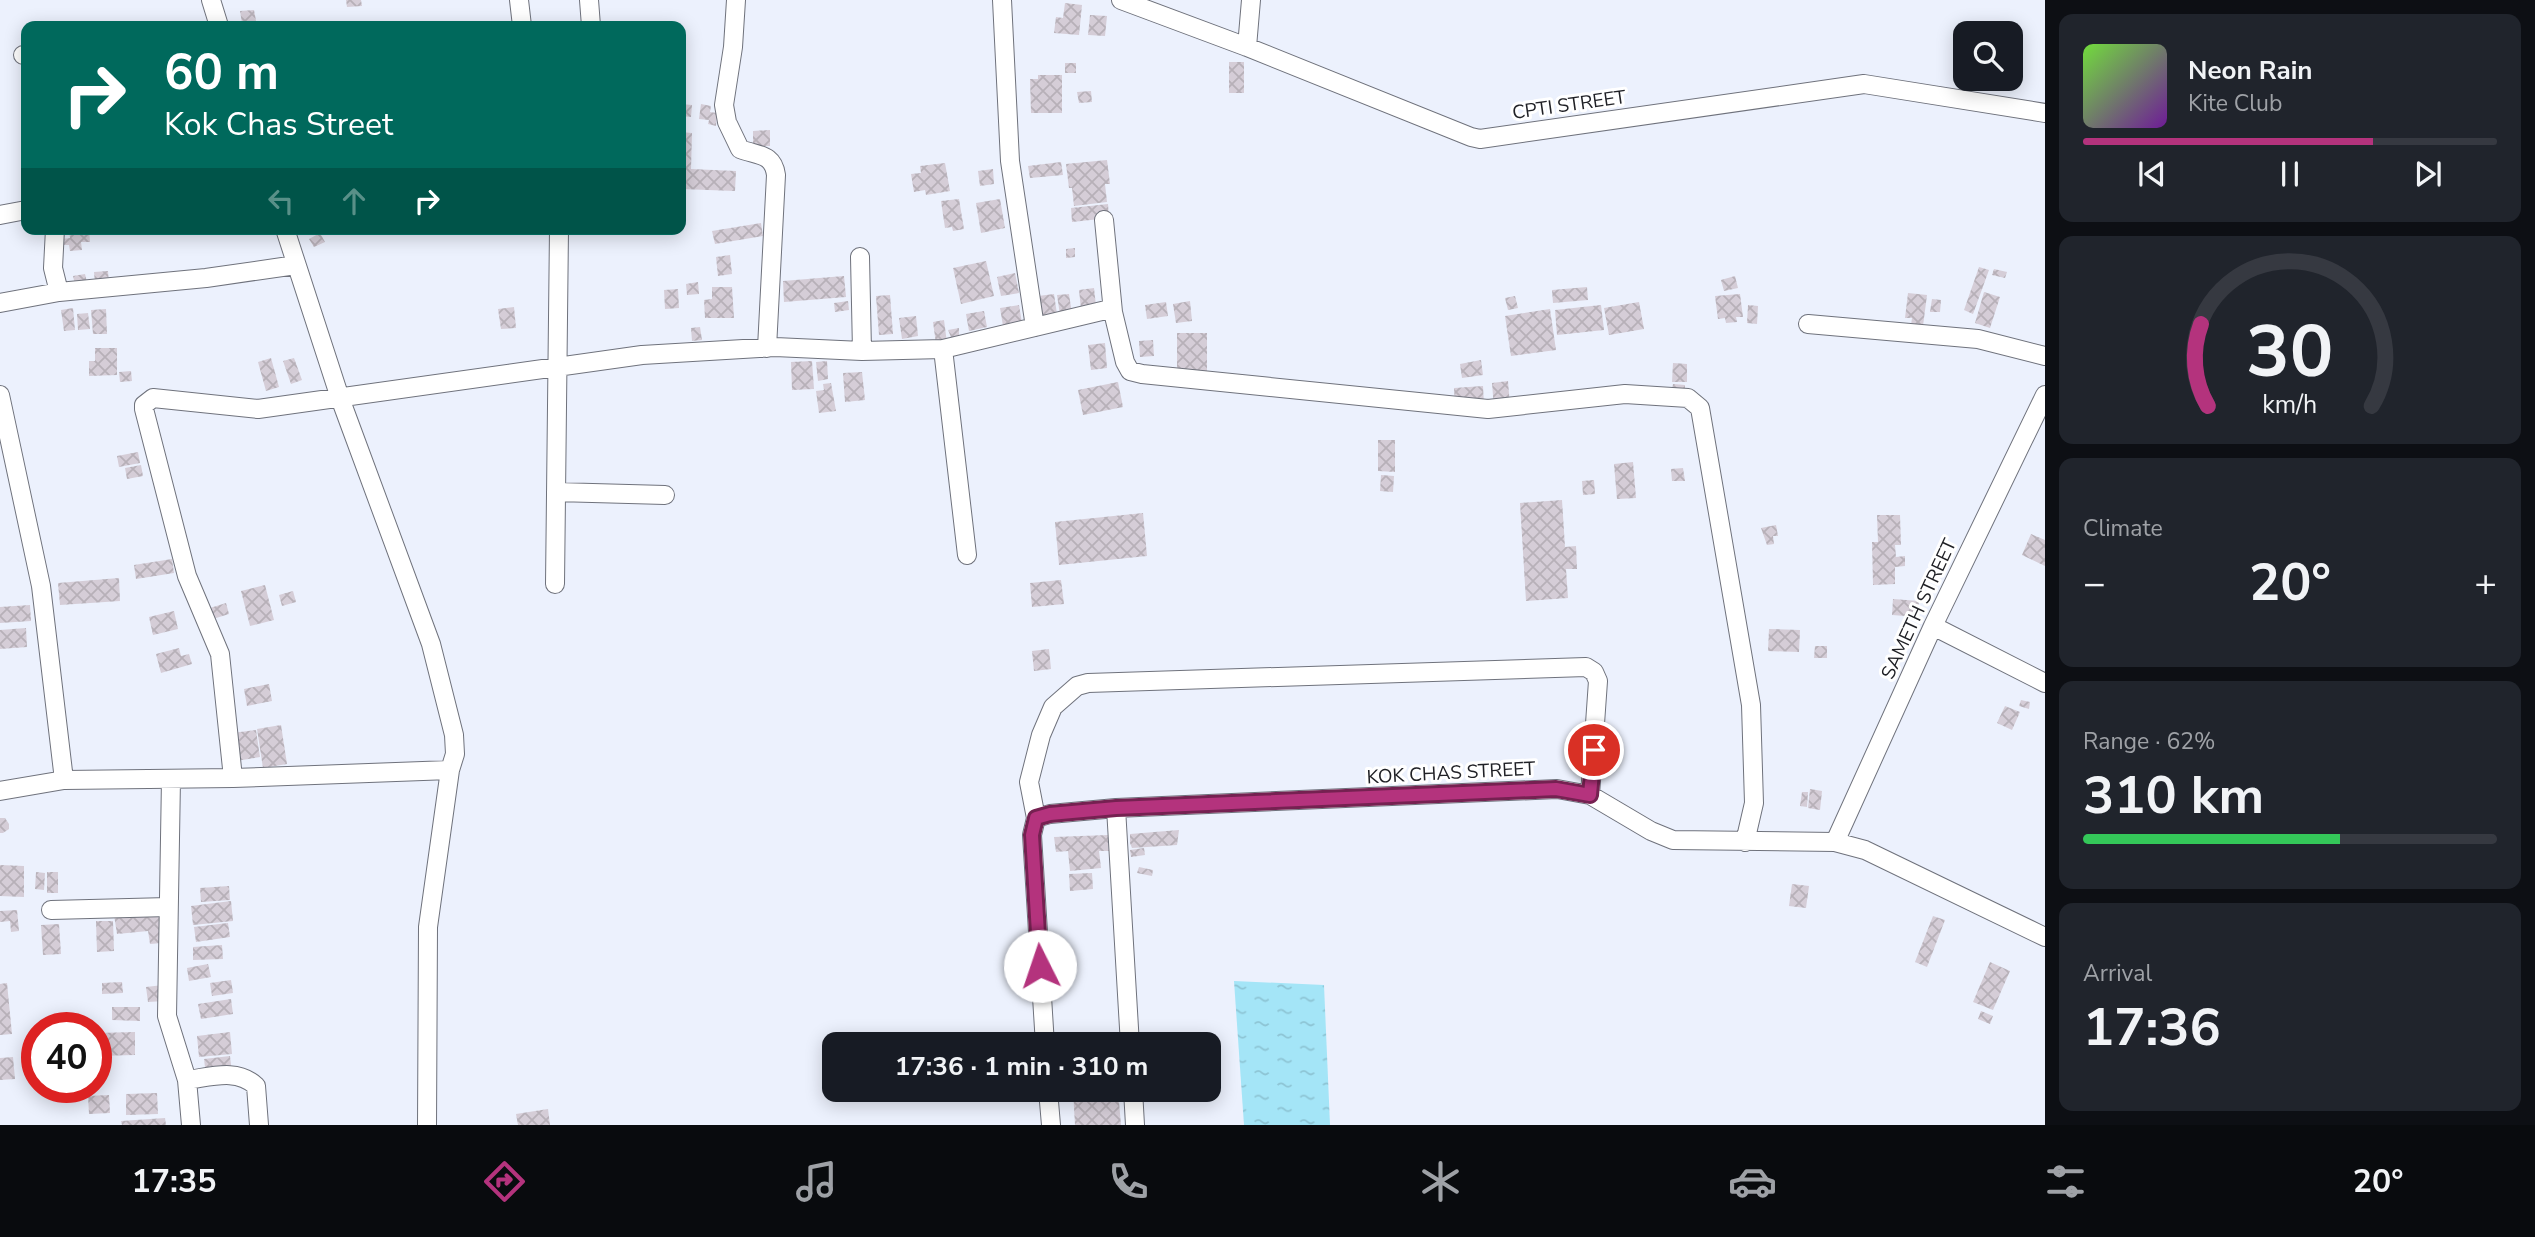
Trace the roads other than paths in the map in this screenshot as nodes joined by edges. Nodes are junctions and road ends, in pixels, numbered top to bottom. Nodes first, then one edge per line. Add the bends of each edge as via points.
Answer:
1 (211, 0) edge
2 (519, 0) edge
3 (589, 0) edge
4 (736, 0) edge
5 (1002, 0) edge
6 (1121, 0) edge
7 (1251, 0) edge
8 (216, 21) edge
9 (521, 21) edge
10 (591, 21) edge
11 (1247, 47) junction
12 (2045, 113) edge
13 (21, 211) edge
14 (0, 215) edge
15 (1104, 220) dead end
16 (55, 235) edge
17 (287, 235) edge
18 (559, 235) edge
19 (860, 257) dead end
20 (296, 265) junction
21 (59, 292) junction
22 (0, 303) edge
23 (1113, 312) junction
24 (1808, 324) dead end
25 (1035, 327) junction
26 (767, 348) junction
27 (943, 349) junction
28 (862, 351) junction
29 (2045, 356) edge
30 (557, 366) junction
31 (2045, 395) edge
32 (0, 396) edge
33 (340, 398) junction
34 (2041, 417) edge
35 (556, 492) junction
36 (665, 495) dead end
37 (967, 555) dead end
38 (555, 584) dead end
39 (1933, 626) junction
40 (2045, 683) edge
41 (450, 770) junction
42 (233, 778) junction
43 (171, 779) junction
44 (64, 780) junction
45 (0, 791) edge
46 (1590, 795) junction
47 (1116, 808) junction
48 (1036, 818) junction
49 (1745, 842) junction
50 (1835, 842) junction
51 (169, 907) junction
52 (51, 909) dead end
53 (2045, 937) edge
54 (1044, 1032) edge
55 (1129, 1032) edge
56 (187, 1080) junction
57 (1049, 1102) edge
58 (1134, 1102) edge
59 (191, 1125) edge
60 (259, 1125) edge
61 (427, 1125) edge
62 (1051, 1125) edge
63 (1135, 1125) edge

1 - 8 street
2 - 9 street
3 - 10 street
4 - 26 street via 724,105 727,122 740,149 769,158 776,175
5 - 25 street via 1010,161
6 - 11 street, CPTI STREET
7 - 11 street
11 - 12 street, CPTI STREET via 1480,139 1864,83
13 - 14 street
15 - 23 street
16 - 21 street via 53,268
17 - 20 street
18 - 30 street
19 - 28 street
20 - 21 street
20 - 33 street
21 - 22 street
23 - 25 street
23 - 49 street via 1125,362 1130,371 1142,374 1488,409 1625,394 1688,398 1700,408 1751,705 1754,803
24 - 29 street via 1978,339
25 - 27 street
26 - 28 street
26 - 30 street via 642,355
27 - 28 street
27 - 37 street
30 - 33 street
30 - 35 street
31 - 34 street, SAMETH STREET
32 - 44 street via 41,586
33 - 41 street via 431,644 454,735
33 - 42 street via 258,409 153,398 144,405 187,576 220,654
34 - 39 street, SAMETH STREET
35 - 36 street
35 - 38 street
39 - 40 street
39 - 50 street, SAMETH STREET
41 - 42 street
41 - 61 street via 428,927
42 - 43 street
43 - 44 street
43 - 51 street
44 - 45 street
46 - 47 street, KOK CHAS STREET via 1556,789
46 - 48 street via 1598,681 1586,667 1088,683 1070,691 1053,707 1041,735 1029,782
46 - 49 street, KOK CHAS STREET via 1673,840
47 - 48 street, KOK CHAS STREET
47 - 55 street
48 - 54 street via 1032,835
49 - 50 street, KOK CHAS STREET
50 - 53 street, KOK CHAS STREET via 1865,850
51 - 52 street
51 - 56 street via 167,1016
56 - 59 street
56 - 60 street via 235,1074 248,1079 256,1086
57 - 62 street
58 - 63 street

